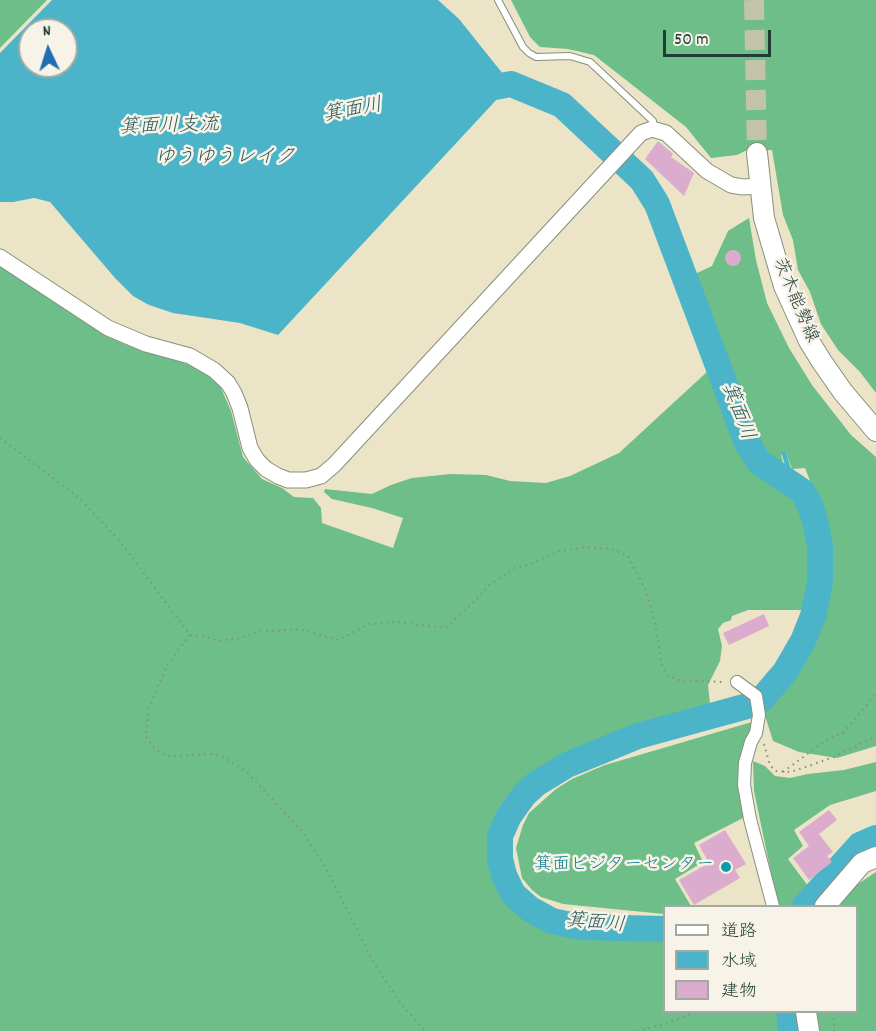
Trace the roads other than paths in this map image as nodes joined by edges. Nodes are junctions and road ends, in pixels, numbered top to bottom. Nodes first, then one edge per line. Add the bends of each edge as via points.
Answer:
1 (498, 0) edge
2 (654, 129) junction
3 (757, 153) tunnel mouth
4 (761, 190) junction
5 (4, 259) edge
6 (876, 431) edge
7 (737, 682) road end
8 (876, 857) edge
9 (773, 905) edge
10 (826, 905) edge
11 (806, 1013) edge
12 (809, 1031) edge

1 - 2 lane via 529,53 590,62 653,121
2 - 4 street via 666,133 721,180
2 - 5 street via 641,133 334,465 321,476 306,480 278,476 257,460 234,393 214,370 190,356 108,328
3 - 4 main road, 茨木能勢線
4 - 6 main road, 茨木能勢線 via 768,234 784,286 804,331 843,392
7 - 9 street via 756,696 759,715 745,763 744,785
8 - 10 main road via 862,863
11 - 12 main road

